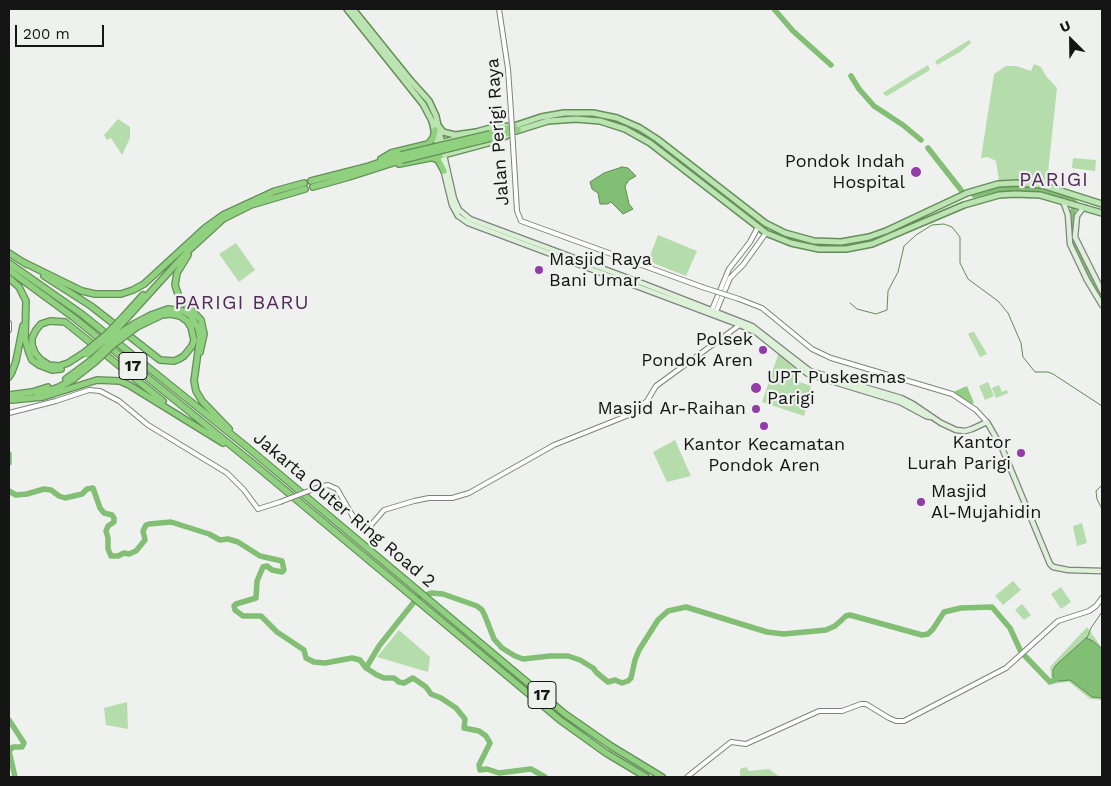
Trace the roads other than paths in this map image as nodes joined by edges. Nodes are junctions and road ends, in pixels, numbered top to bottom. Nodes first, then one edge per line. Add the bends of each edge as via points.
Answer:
1 (347, 9) edge
2 (353, 9) edge
3 (499, 9) edge
4 (436, 127) junction
5 (516, 128) junction
6 (476, 132) junction
7 (440, 143) junction
8 (442, 155) junction
9 (430, 158) junction
10 (367, 169) junction
11 (444, 171) junction
12 (312, 184) dead end
13 (972, 191) junction
14 (976, 200) junction
15 (1066, 203) junction
16 (1102, 204) edge
17 (1081, 207) junction
18 (456, 208) junction
19 (1102, 213) edge
20 (1072, 216) junction
21 (758, 227) junction
22 (766, 233) junction
23 (859, 239) junction
24 (197, 241) junction
25 (190, 243) junction
26 (861, 247) junction
27 (9, 253) edge
28 (9, 262) edge
29 (23, 262) junction
30 (9, 270) edge
31 (1090, 277) junction
32 (9, 278) edge
33 (1102, 291) edge
34 (1102, 305) edge
35 (26, 307) junction
36 (713, 313) junction
37 (126, 317) junction
38 (9, 323) edge
39 (742, 324) junction
40 (136, 325) junction
41 (9, 330) edge
42 (90, 357) junction
43 (195, 368) junction
44 (9, 377) edge
45 (9, 398) edge
46 (9, 413) edge
47 (186, 419) junction
48 (988, 424) junction
49 (247, 447) junction
50 (256, 465) junction
51 (1102, 570) edge
52 (1102, 598) edge
53 (646, 777) edge
54 (662, 777) edge
55 (687, 777) edge

1 - 4 main road via 423,104
2 - 4 main road via 429,101
3 - 48 street, Jalan Perigi Raya, bridge via 508,69 517,211 522,221 762,308 812,349 831,358 952,394
4 - 6 main road via 455,135
4 - 7 main road
4 - 10 highway via 428,144 391,153
5 - 6 main road via 494,127
5 - 8 main road via 492,142
5 - 10 highway, bridge
5 - 21 main road via 576,119 600,121 625,129 650,143
5 - 23 main road via 553,114 570,112 617,118 653,136 772,227 814,241
6 - 7 main road
7 - 8 main road
8 - 9 highway
8 - 11 main road
8 - 18 main road
9 - 10 highway
9 - 11 highway via 438,160
10 - 12 highway
11 - 18 main road
13 - 14 main road
13 - 16 main road via 998,184 1025,183 1051,187
13 - 23 main road via 886,231
14 - 15 main road via 1026,194
14 - 26 main road
15 - 17 main road
15 - 20 main road
17 - 19 main road
17 - 20 main road
18 - 36 main road via 458,216 468,223
20 - 31 main road via 1076,240
20 - 31 main road via 1070,244
21 - 22 main road
21 - 36 street via 729,269
22 - 26 main road via 819,249
22 - 36 street via 730,278
23 - 26 main road
24 - 25 highway via 236,212 304,186 275,191 235,208 205,228
24 - 37 highway
24 - 43 highway via 175,279 179,297 195,312 203,327
25 - 29 highway via 144,284 121,294 82,291
25 - 37 highway
27 - 29 highway
28 - 49 highway, Jakarta Outer Ring Road 2 / 17 via 83,315
29 - 40 highway via 91,306 160,360 179,359 189,352 194,340 191,327 180,316 162,315
30 - 50 highway, Jakarta Outer Ring Road 2 / 17 via 73,317
31 - 33 main road
31 - 34 main road
32 - 35 highway via 24,295
35 - 42 highway via 25,339 32,360 45,368 61,370
35 - 44 highway via 16,361
36 - 39 main road
37 - 42 highway, bridge
38 - 41 street
39 - 46 street, bridge via 656,386 647,401 629,415 554,445 470,493 452,498 429,498 384,510 365,532 337,489 328,486 258,509 227,474 100,391 89,390
39 - 48 main road via 808,374 900,402 958,431
40 - 42 highway, bridge via 120,333
40 - 43 highway via 168,309 190,315 200,337
42 - 45 highway via 67,379 51,387
42 - 47 highway via 59,366 49,365 35,353 32,338 42,324 50,320 65,322
43 - 49 highway via 196,392
45 - 47 highway via 43,397 85,382 109,379 129,384
47 - 50 highway
48 - 51 main road via 1008,460 1052,567
49 - 54 highway, Jakarta Outer Ring Road 2 / 17 via 564,714
50 - 53 highway, Jakarta Outer Ring Road 2 / 17 via 560,720
52 - 55 street via 1089,611 1058,621 1006,668 904,721 896,722 868,704 845,710 817,711 746,744 732,742

